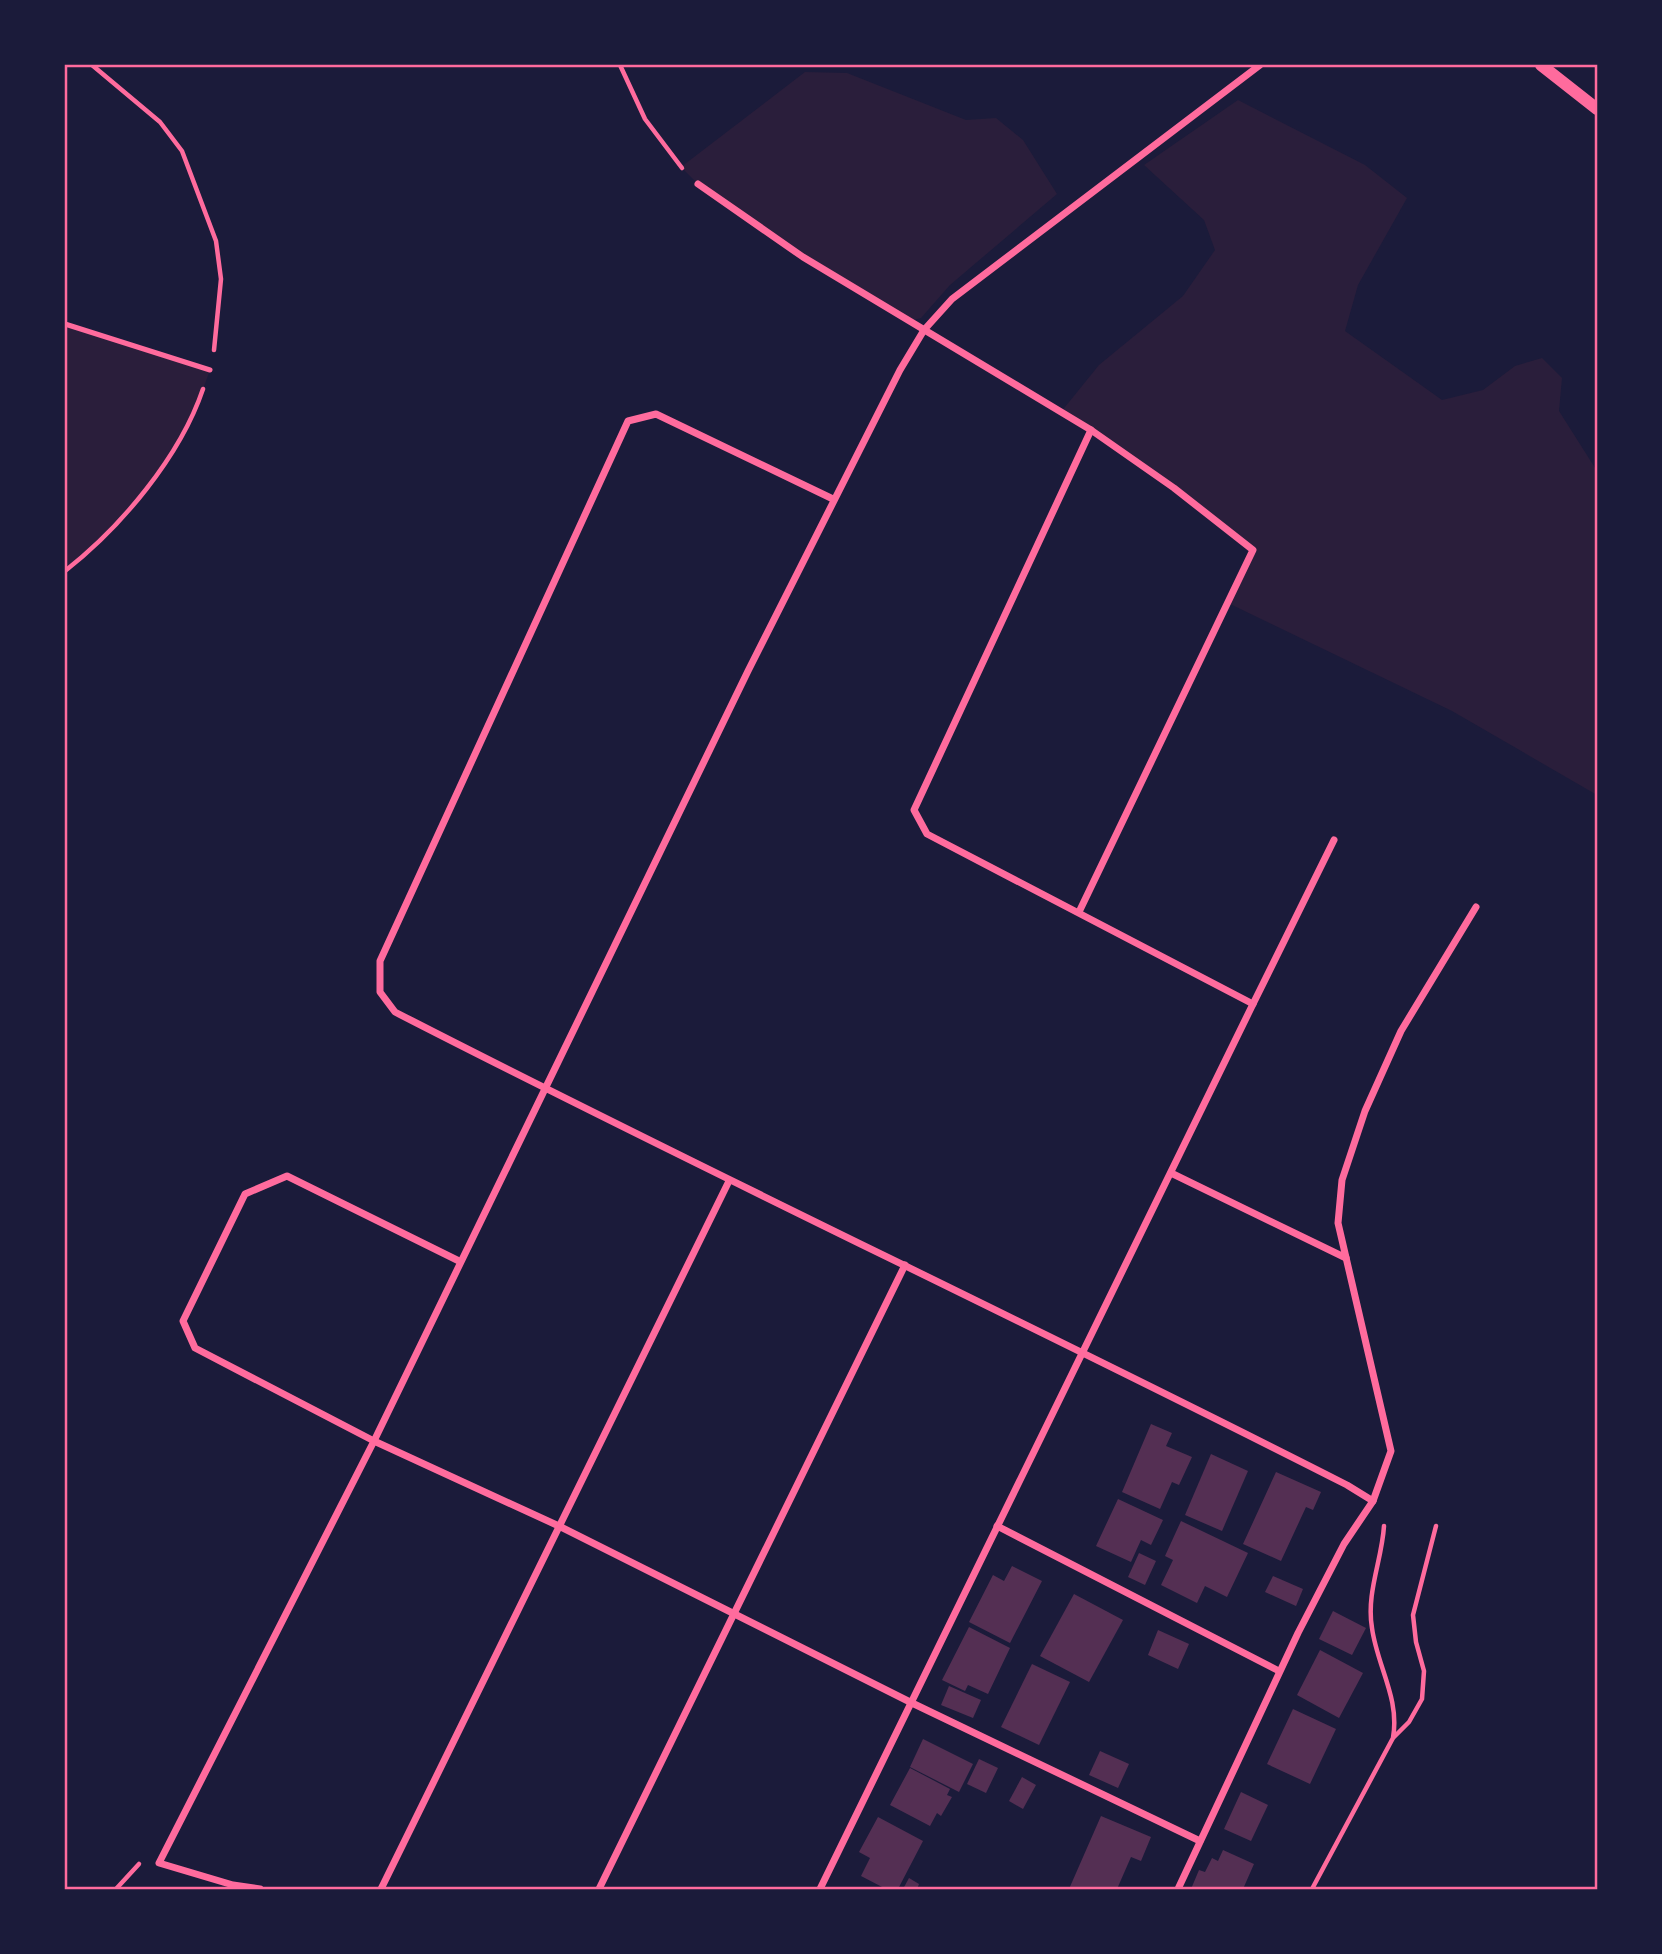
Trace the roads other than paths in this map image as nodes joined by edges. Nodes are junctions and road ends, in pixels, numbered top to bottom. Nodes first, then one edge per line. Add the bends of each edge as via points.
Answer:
1 (1260, 65) edge
2 (1541, 65) edge
3 (1597, 109) edge
4 (698, 184) road end
5 (65, 324) edge
6 (924, 330) junction
7 (210, 370) road end
8 (1091, 430) junction
9 (833, 499) junction
10 (1334, 840) dead end
11 (1476, 907) dead end
12 (1079, 912) junction
13 (1253, 1003) junction
14 (544, 1089) junction
15 (1171, 1173) junction
16 (730, 1181) junction
17 (1346, 1258) junction
18 (459, 1261) junction
19 (905, 1265) junction
20 (1084, 1351) junction
21 (374, 1441) junction
22 (1373, 1502) junction
23 (997, 1526) junction
24 (561, 1527) junction
25 (732, 1613) junction
26 (1279, 1671) junction
27 (912, 1703) junction
28 (1200, 1841) junction
29 (260, 1889) edge
30 (381, 1889) edge
31 (599, 1889) edge
32 (820, 1889) edge
33 (1178, 1889) edge

1 - 6 street via 1030,237 952,299
2 - 3 street
4 - 6 street via 803,257
5 - 7 lane
6 - 8 street
6 - 9 street
8 - 12 street via 1253,550
8 - 12 street via 914,810 927,834
9 - 14 street
9 - 14 street via 656,414 628,421 380,961 380,992 395,1012
10 - 13 street
11 - 17 street via 1401,1031 1351,1149 1342,1180 1338,1223
12 - 13 street
13 - 15 street
14 - 16 street
14 - 18 street
15 - 17 street
15 - 20 street
16 - 19 street
16 - 24 street
17 - 22 street via 1391,1451
18 - 21 street
18 - 21 street via 287,1176 245,1194 183,1321 195,1348
19 - 20 street
19 - 25 street
20 - 22 street
20 - 23 street
21 - 24 street
21 - 29 street via 159,1863
22 - 26 street via 1344,1544
23 - 26 street
23 - 27 street
24 - 25 street
24 - 30 street
25 - 27 street
25 - 31 street
26 - 28 street
27 - 28 street
27 - 32 street
28 - 33 street

